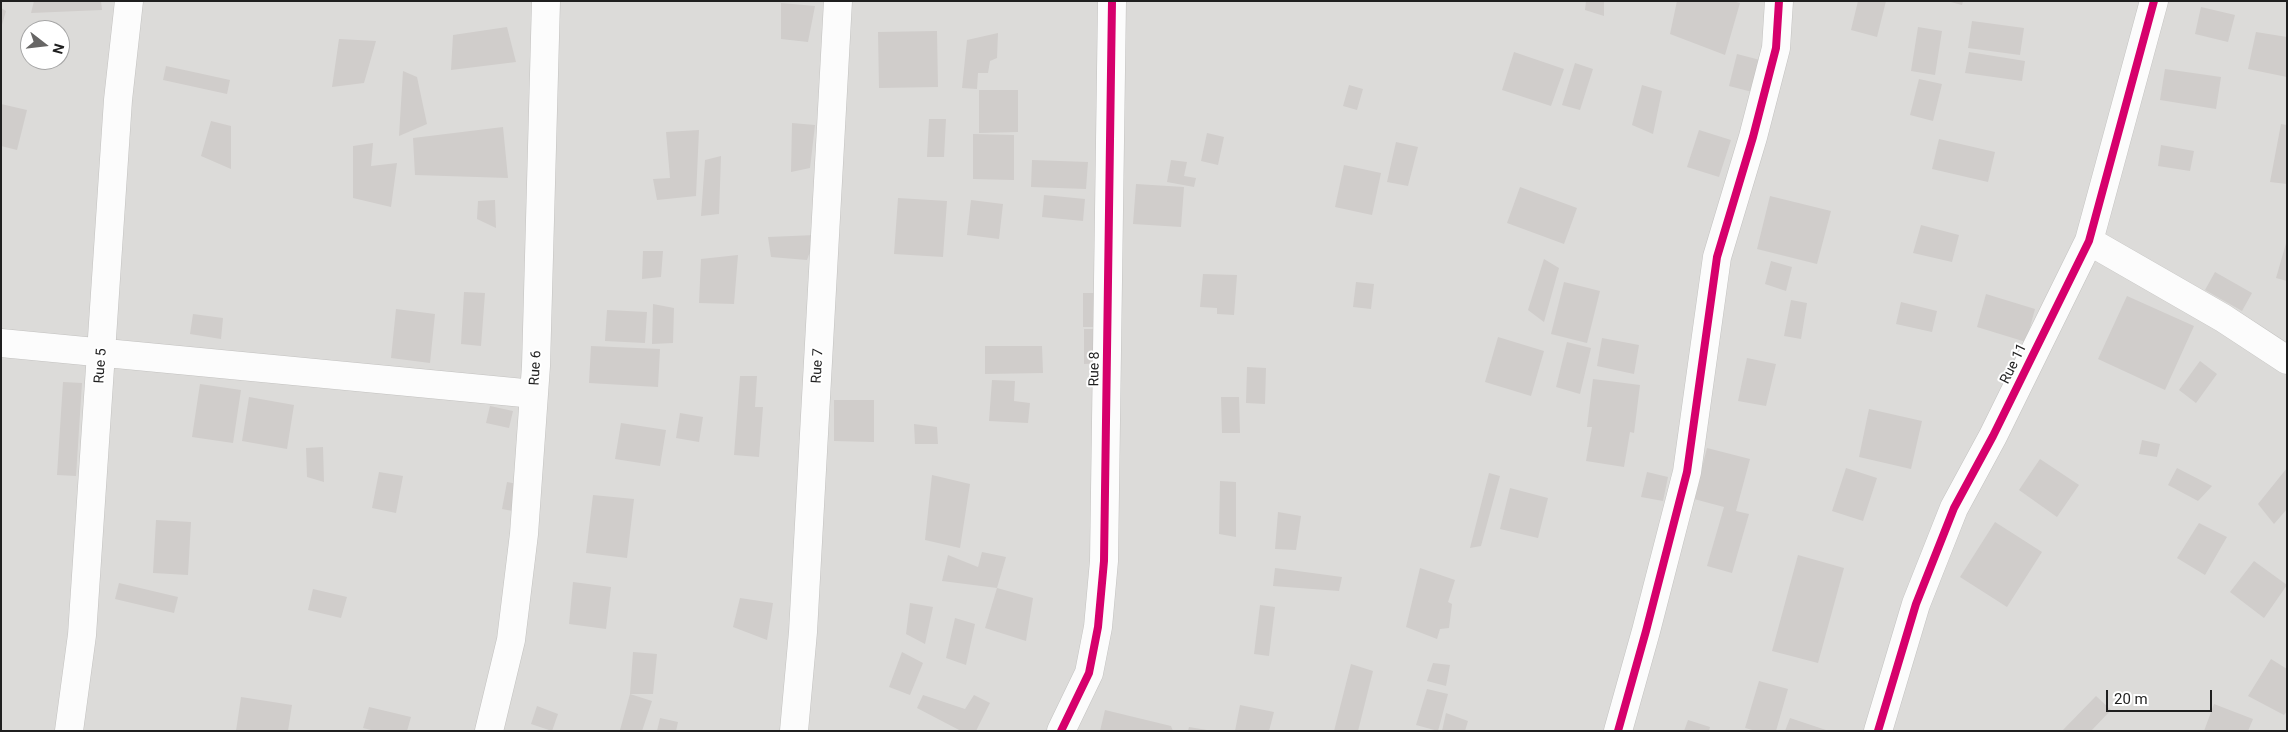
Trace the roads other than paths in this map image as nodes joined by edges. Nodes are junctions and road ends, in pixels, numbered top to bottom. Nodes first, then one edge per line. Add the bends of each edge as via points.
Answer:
1 (129, 1) edge
2 (546, 1) edge
3 (838, 1) edge
4 (1112, 1) edge
5 (1780, 1) edge
6 (2154, 1) edge
7 (2089, 241) junction
8 (1, 343) edge
9 (102, 353) junction
10 (2287, 360) edge
11 (534, 394) junction
12 (69, 731) edge
13 (489, 731) edge
14 (794, 731) edge
15 (1061, 731) edge
16 (1618, 731) edge
17 (1878, 731) edge

1 - 9 street, Rue 5 via 118,100
2 - 11 street, Rue 6
3 - 14 street, Rue 7 via 803,632
4 - 15 street, Rue 8 via 1104,561 1098,627 1089,673
5 - 16 street via 1776,48 1754,137 1717,257 1687,472
6 - 7 street, Rue 11
7 - 10 street via 2222,318
7 - 17 street, Rue 11 via 1954,508 1916,604
8 - 9 street
9 - 11 street
9 - 12 street, Rue 5 via 82,635
11 - 13 street, Rue 6 via 524,534 511,640

